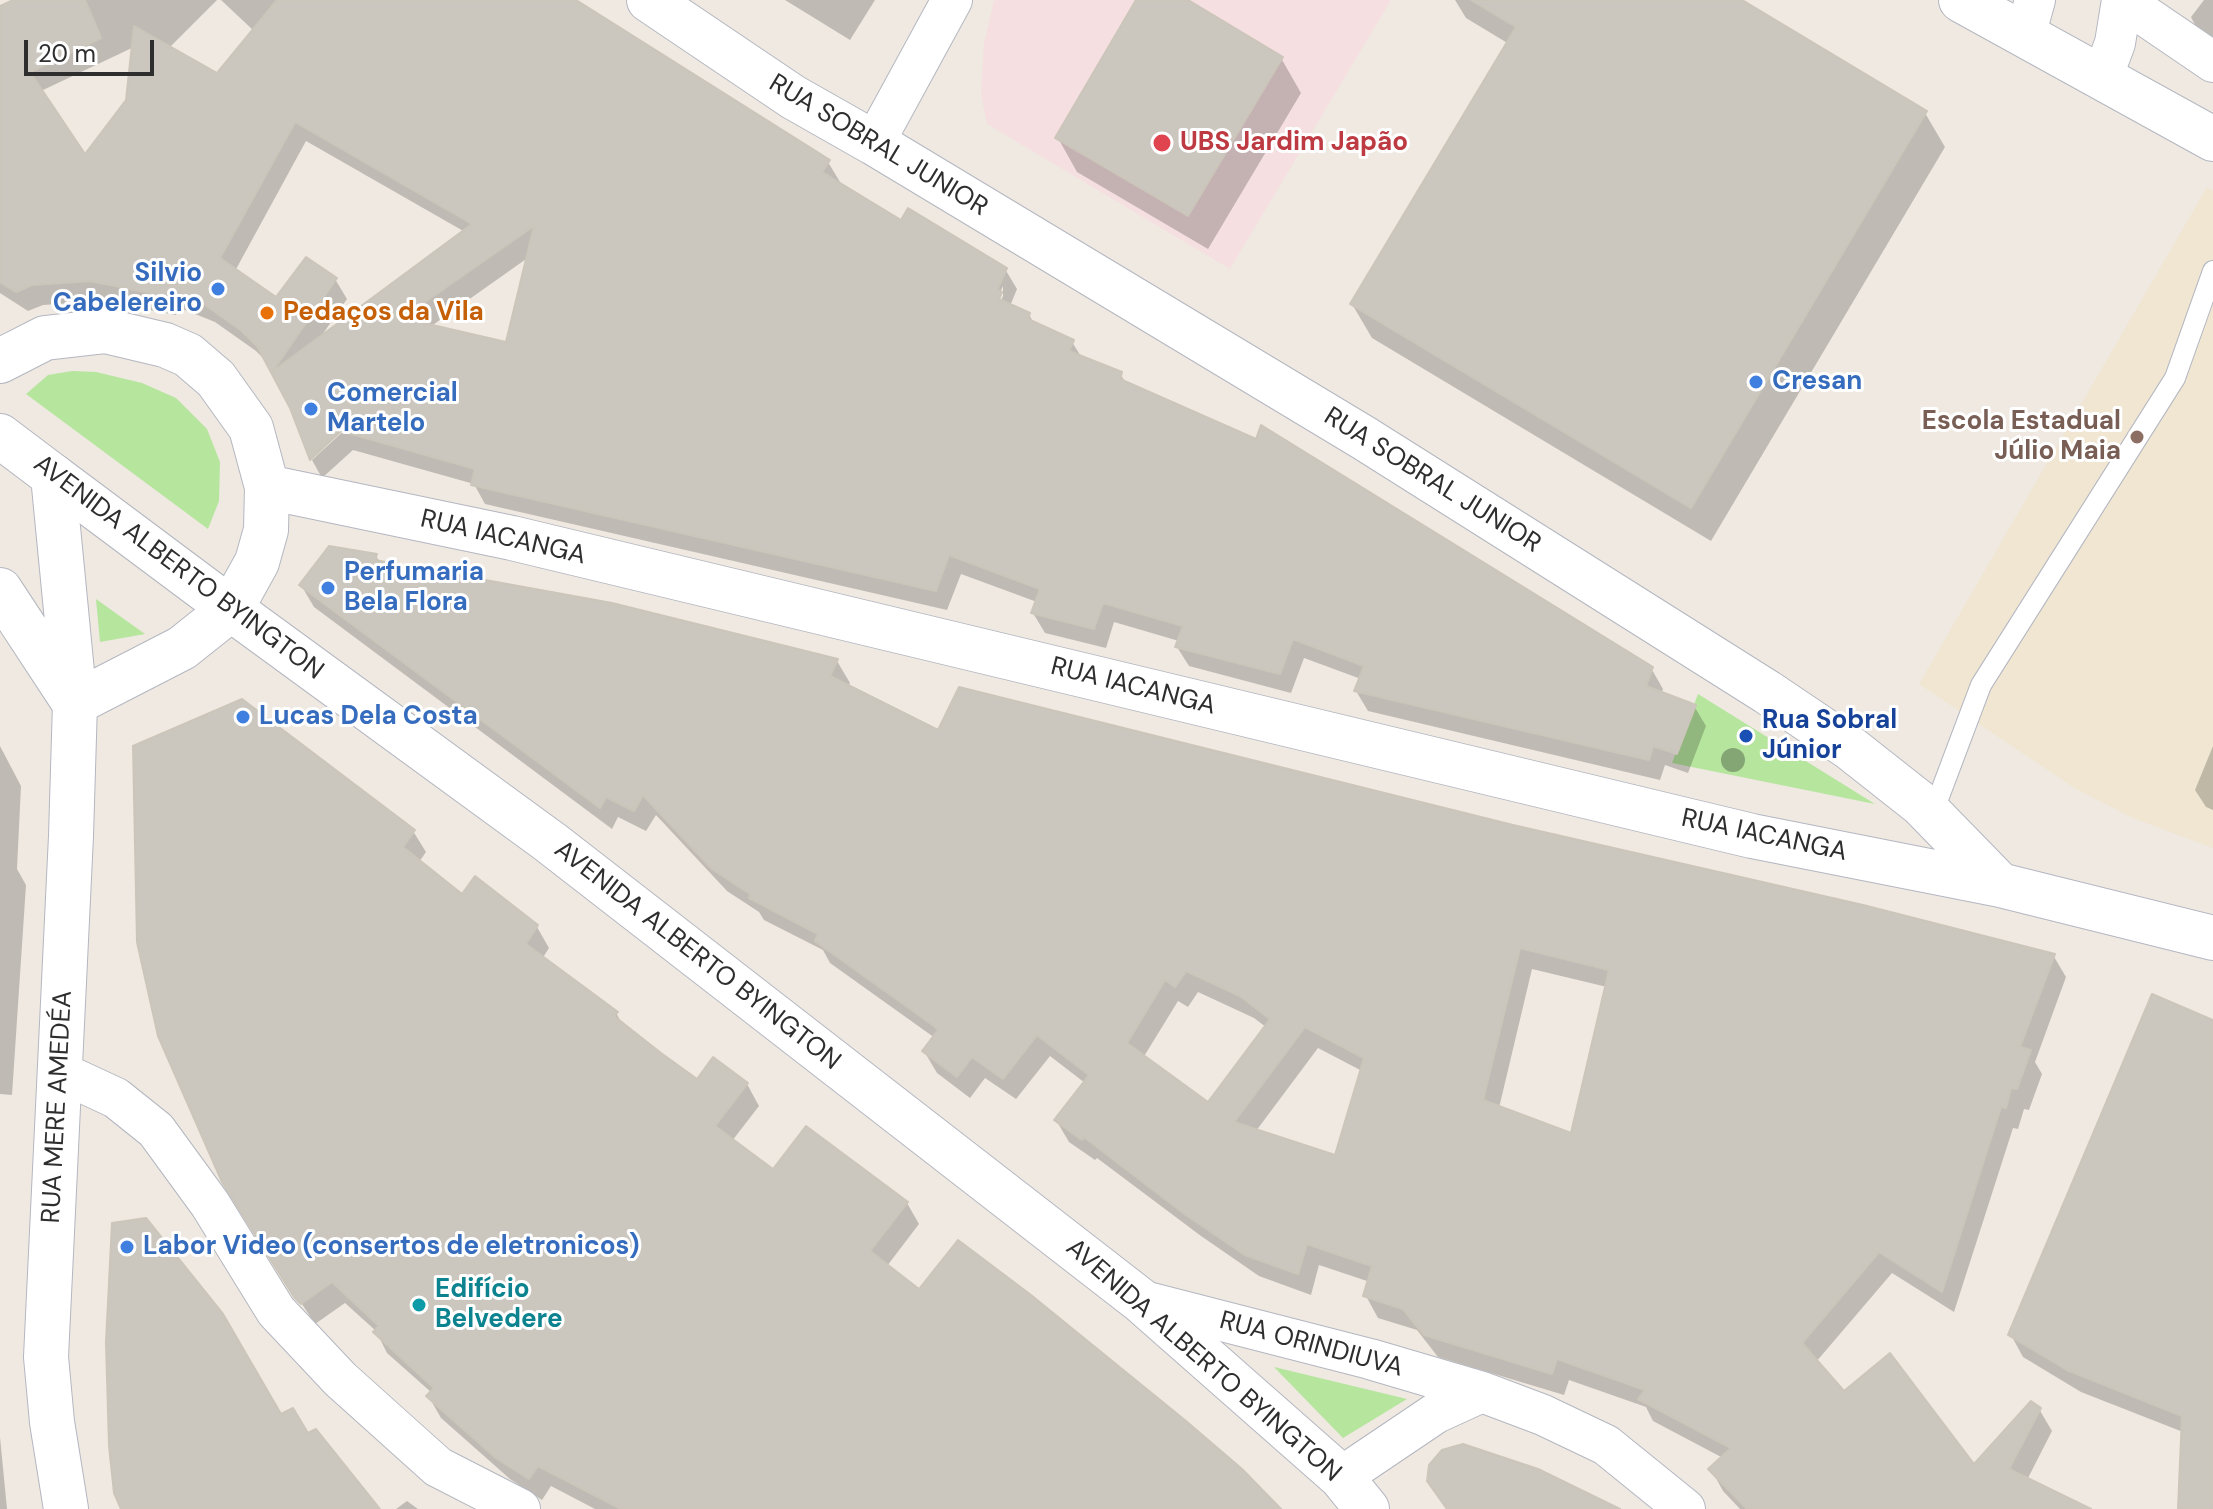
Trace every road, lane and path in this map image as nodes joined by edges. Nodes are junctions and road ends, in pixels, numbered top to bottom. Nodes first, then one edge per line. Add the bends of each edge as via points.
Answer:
1 (649, 0) edge
2 (952, 0) edge
3 (1961, 0) edge
4 (2122, 0) edge
5 (2030, 18) edge
6 (2213, 62) edge
7 (2102, 78) junction
8 (2213, 139) edge
9 (874, 143) junction
10 (2213, 271) edge
11 (4, 352) edge
12 (0, 436) edge
13 (53, 476) junction
14 (267, 487) junction
15 (0, 590) edge
16 (231, 609) junction
17 (75, 703) junction
18 (1932, 815) junction
19 (2000, 885) junction
20 (2213, 938) edge
21 (60, 1072) junction
22 (1140, 1300) junction
23 (1482, 1392) junction
24 (1354, 1493) edge
25 (66, 1509) edge
26 (520, 1509) edge
27 (1685, 1509) edge

1 - 9 street, RUA SOBRAL JUNIOR via 793,97
2 - 9 street
3 - 5 street
4 - 6 street
4 - 7 street
5 - 7 street
7 - 8 street
9 - 18 street, RUA SOBRAL JUNIOR via 1364,438 1767,692 1850,748
10 - 18 lane via 2175,378 1981,685
11 - 14 street via 45,338 106,331 188,355 216,379 251,428
12 - 13 street, AVENIDA ALBERTO BYINGTON
13 - 16 street, AVENIDA ALBERTO BYINGTON
13 - 17 street, RUA MERE AMEDÉA
14 - 16 street via 266,530 257,562
14 - 19 street, RUA IACANGA via 527,542 1752,836
15 - 17 street
16 - 17 street via 182,648
16 - 22 street, AVENIDA ALBERTO BYINGTON via 550,842
17 - 21 street, RUA MERE AMEDÉA
18 - 19 street, RUA SOBRAL JUNIOR
19 - 20 street
21 - 25 street, RUA MERE AMEDÉA via 46,1357
21 - 26 street via 116,1098 156,1130 210,1204 276,1311 340,1379 438,1467
22 - 23 street, RUA ORINDIUVA
22 - 24 street, AVENIDA ALBERTO BYINGTON
23 - 24 street via 1436,1413
23 - 27 street, RUA ORINDIUVA via 1606,1445

